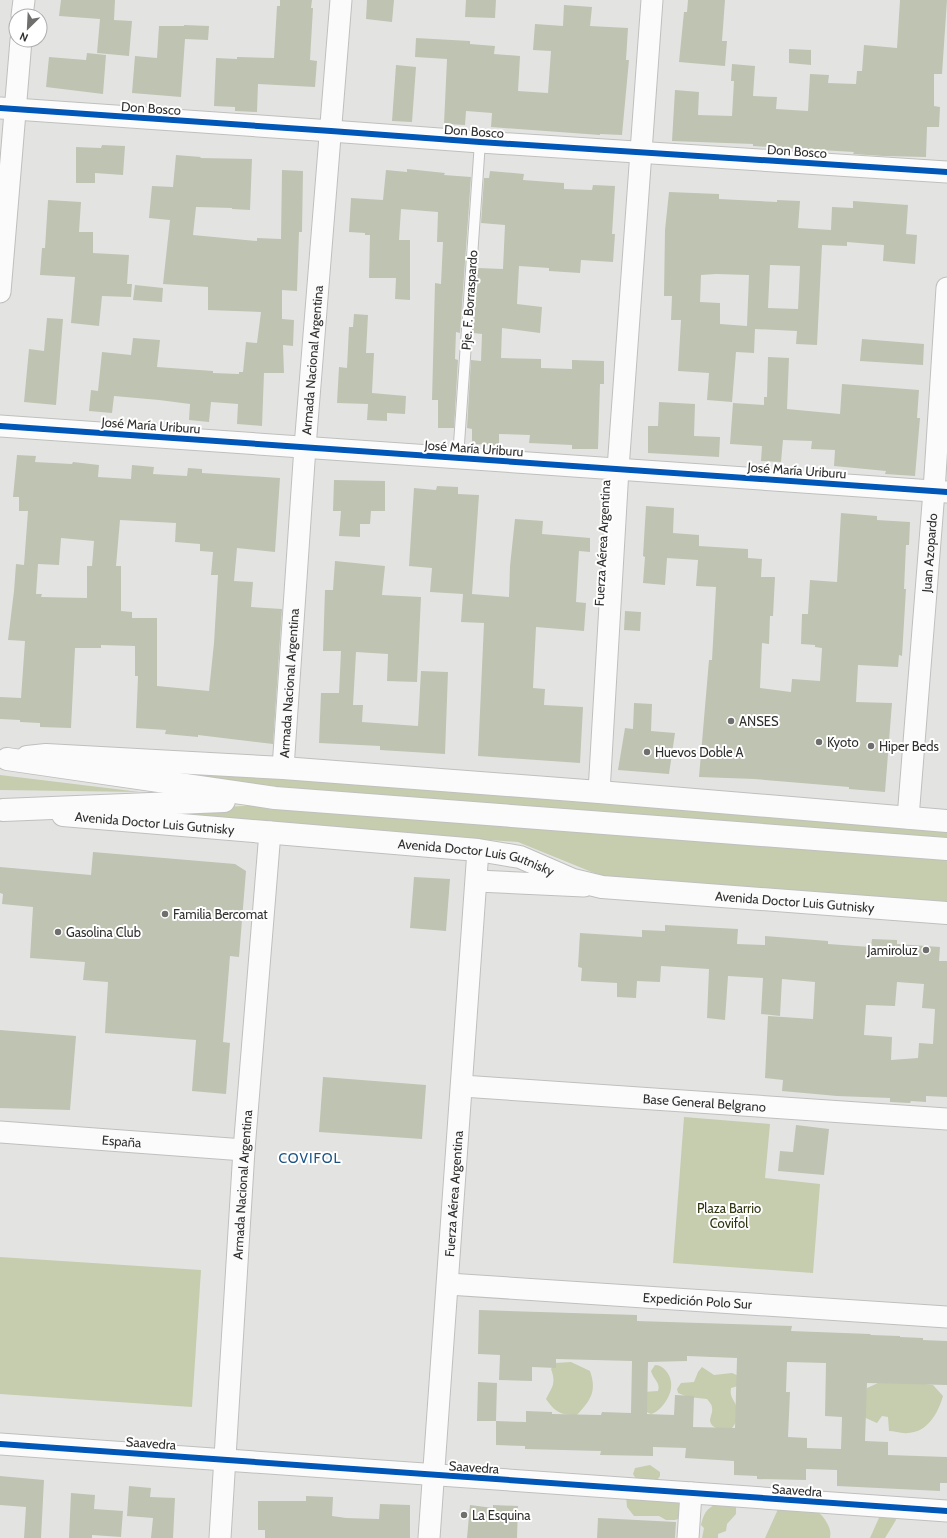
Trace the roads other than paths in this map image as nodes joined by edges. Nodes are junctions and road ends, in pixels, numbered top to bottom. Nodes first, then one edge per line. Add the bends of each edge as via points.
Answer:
1 (341, 0) edge
2 (652, 0) edge
3 (19, 48) edge
4 (8, 109) edge
5 (330, 131) junction
6 (480, 142) junction
7 (642, 152) junction
8 (947, 172) edge
9 (947, 288) edge
10 (0, 292) edge
11 (0, 426) edge
12 (305, 447) junction
13 (458, 458) junction
14 (618, 469) junction
15 (941, 492) edge
16 (4, 758) edge
17 (283, 768) junction
18 (600, 792) junction
19 (275, 798) junction
20 (1, 810) edge
21 (908, 818) junction
22 (947, 821) edge
23 (270, 832) junction
24 (947, 849) edge
25 (478, 850) junction
26 (477, 881) junction
27 (602, 887) junction
28 (947, 913) edge
29 (462, 1086) junction
30 (947, 1118) edge
31 (0, 1132) edge
32 (244, 1150) junction
33 (448, 1284) junction
34 (947, 1317) edge
35 (0, 1444) edge
36 (225, 1460) junction
37 (434, 1475) junction
38 (691, 1493) junction
39 (947, 1511) edge
40 (220, 1538) edge
41 (429, 1538) edge
42 (688, 1538) edge

1 - 5 street, Armada Nacional Argentina
2 - 7 street, Fuerza Aérea Argentina
3 - 4 street
4 - 5 street, Don Bosco
4 - 10 street
5 - 6 street, Don Bosco
5 - 12 street, Armada Nacional Argentina
6 - 7 street, Don Bosco
6 - 13 lane, Pje. F. Borraspardo
7 - 8 street, Don Bosco
7 - 14 street, Fuerza Aérea Argentina
9 - 15 street, Juan Azopardo
11 - 12 street, José María Uriburu
12 - 13 street, José María Uriburu
12 - 17 street, Armada Nacional Argentina
13 - 14 street, José María Uriburu
14 - 15 street, José María Uriburu
14 - 18 street, Fuerza Aérea Argentina
15 - 21 street, Juan Azopardo
16 - 17 main road, Avenida Doctor Luis Gutnisky via 46,755
16 - 19 main road, Avenida Doctor Luis Gutnisky
17 - 18 main road, Avenida Doctor Luis Gutnisky
18 - 21 main road, Avenida Doctor Luis Gutnisky
19 - 20 main road, Avenida Doctor Luis Gutnisky
19 - 24 main road, Avenida Doctor Luis Gutnisky
20 - 23 main road, Avenida Doctor Luis Gutnisky
21 - 22 main road, Avenida Doctor Luis Gutnisky
23 - 25 main road, Avenida Doctor Luis Gutnisky
23 - 32 street, Armada Nacional Argentina
25 - 26 street, Fuerza Aérea Argentina
25 - 27 main road, Avenida Doctor Luis Gutnisky via 520,857 573,880
26 - 27 street
26 - 29 street, Fuerza Aérea Argentina
27 - 28 main road, Avenida Doctor Luis Gutnisky
29 - 30 street, Base General Belgrano
29 - 33 street, Fuerza Aérea Argentina
31 - 32 street, España
32 - 36 street, Armada Nacional Argentina
33 - 34 street, Expedición Polo Sur
33 - 37 street, Fuerza Aérea Argentina
35 - 36 street, Saavedra
36 - 37 street, Saavedra
36 - 40 street, Armada Nacional Argentina
37 - 38 street, Saavedra
37 - 41 street, Fuerza Aérea Argentina
38 - 39 street, Saavedra
38 - 42 street

